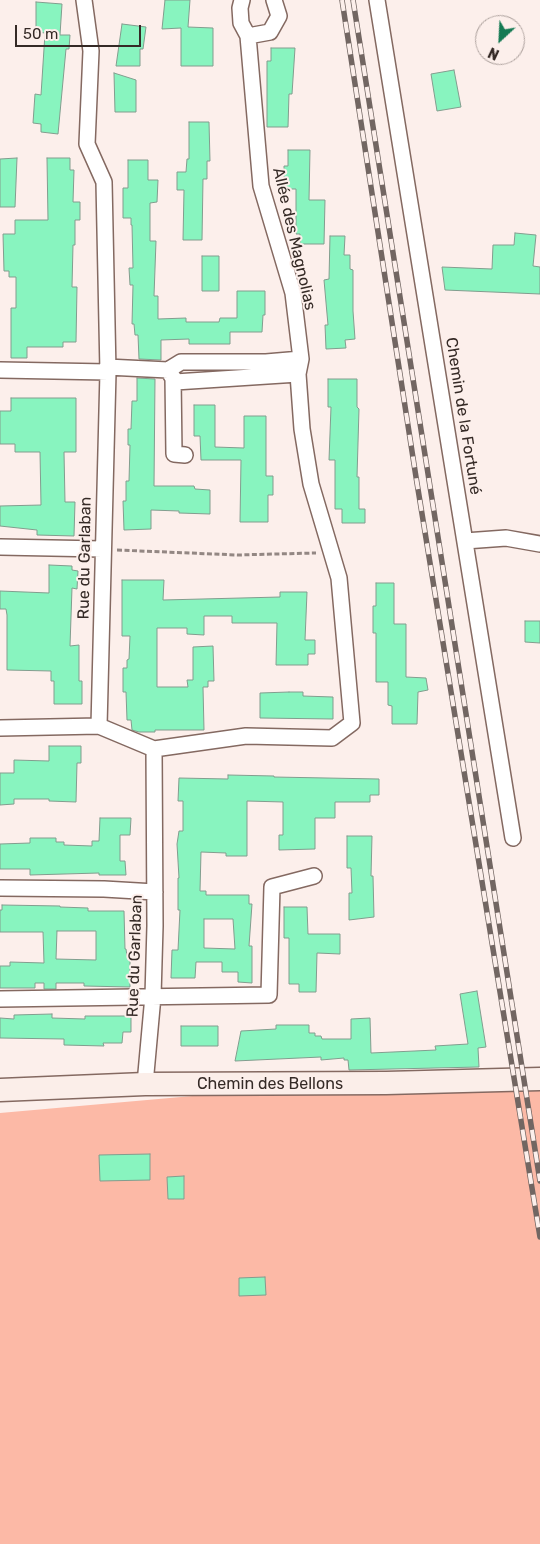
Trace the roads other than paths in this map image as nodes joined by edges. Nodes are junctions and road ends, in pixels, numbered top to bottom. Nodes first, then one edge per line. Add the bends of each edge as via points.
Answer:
1 (84, 0) edge
2 (242, 0) edge
3 (274, 0) edge
4 (377, 0) edge
5 (248, 36) junction
6 (300, 367) junction
7 (107, 369) junction
8 (0, 370) edge
9 (170, 374) junction
10 (185, 455) dead end
11 (465, 540) junction
12 (540, 544) edge
13 (0, 547) edge
14 (102, 549) junction
15 (99, 726) junction
16 (0, 728) edge
17 (154, 749) junction
18 (513, 838) dead end
19 (314, 876) dead end
20 (0, 888) edge
21 (155, 892) junction
22 (153, 996) junction
23 (0, 999) edge
24 (540, 1079) edge
25 (145, 1084) junction
26 (0, 1090) edge

1 - 7 street, Rue du Garlaban via 91,51 87,144 104,182
2 - 5 street, Allée des Magnolias via 241,23
3 - 5 street via 278,16 270,32
4 - 11 street, Chemin de la Fortuné
5 - 6 street, Allée des Magnolias via 260,186 292,293
6 - 9 street via 266,362 181,362
6 - 17 street, Allée des Magnolias via 300,413 310,484 339,578 352,723 332,738 246,736
7 - 8 street
7 - 9 street
7 - 14 street, Rue du Garlaban
9 - 10 street via 174,454
11 - 12 street via 506,538
11 - 18 street, Chemin de la Fortuné
13 - 14 street
14 - 15 street, Rue du Garlaban
15 - 16 street
15 - 17 street
17 - 21 street, Rue du Garlaban
19 - 22 street via 272,887 269,995
20 - 21 street
21 - 22 street, Rue du Garlaban
22 - 23 street
22 - 25 street, Rue du Garlaban
24 - 25 main road, Chemin des Bellons
25 - 26 main road, Chemin des Bellons

